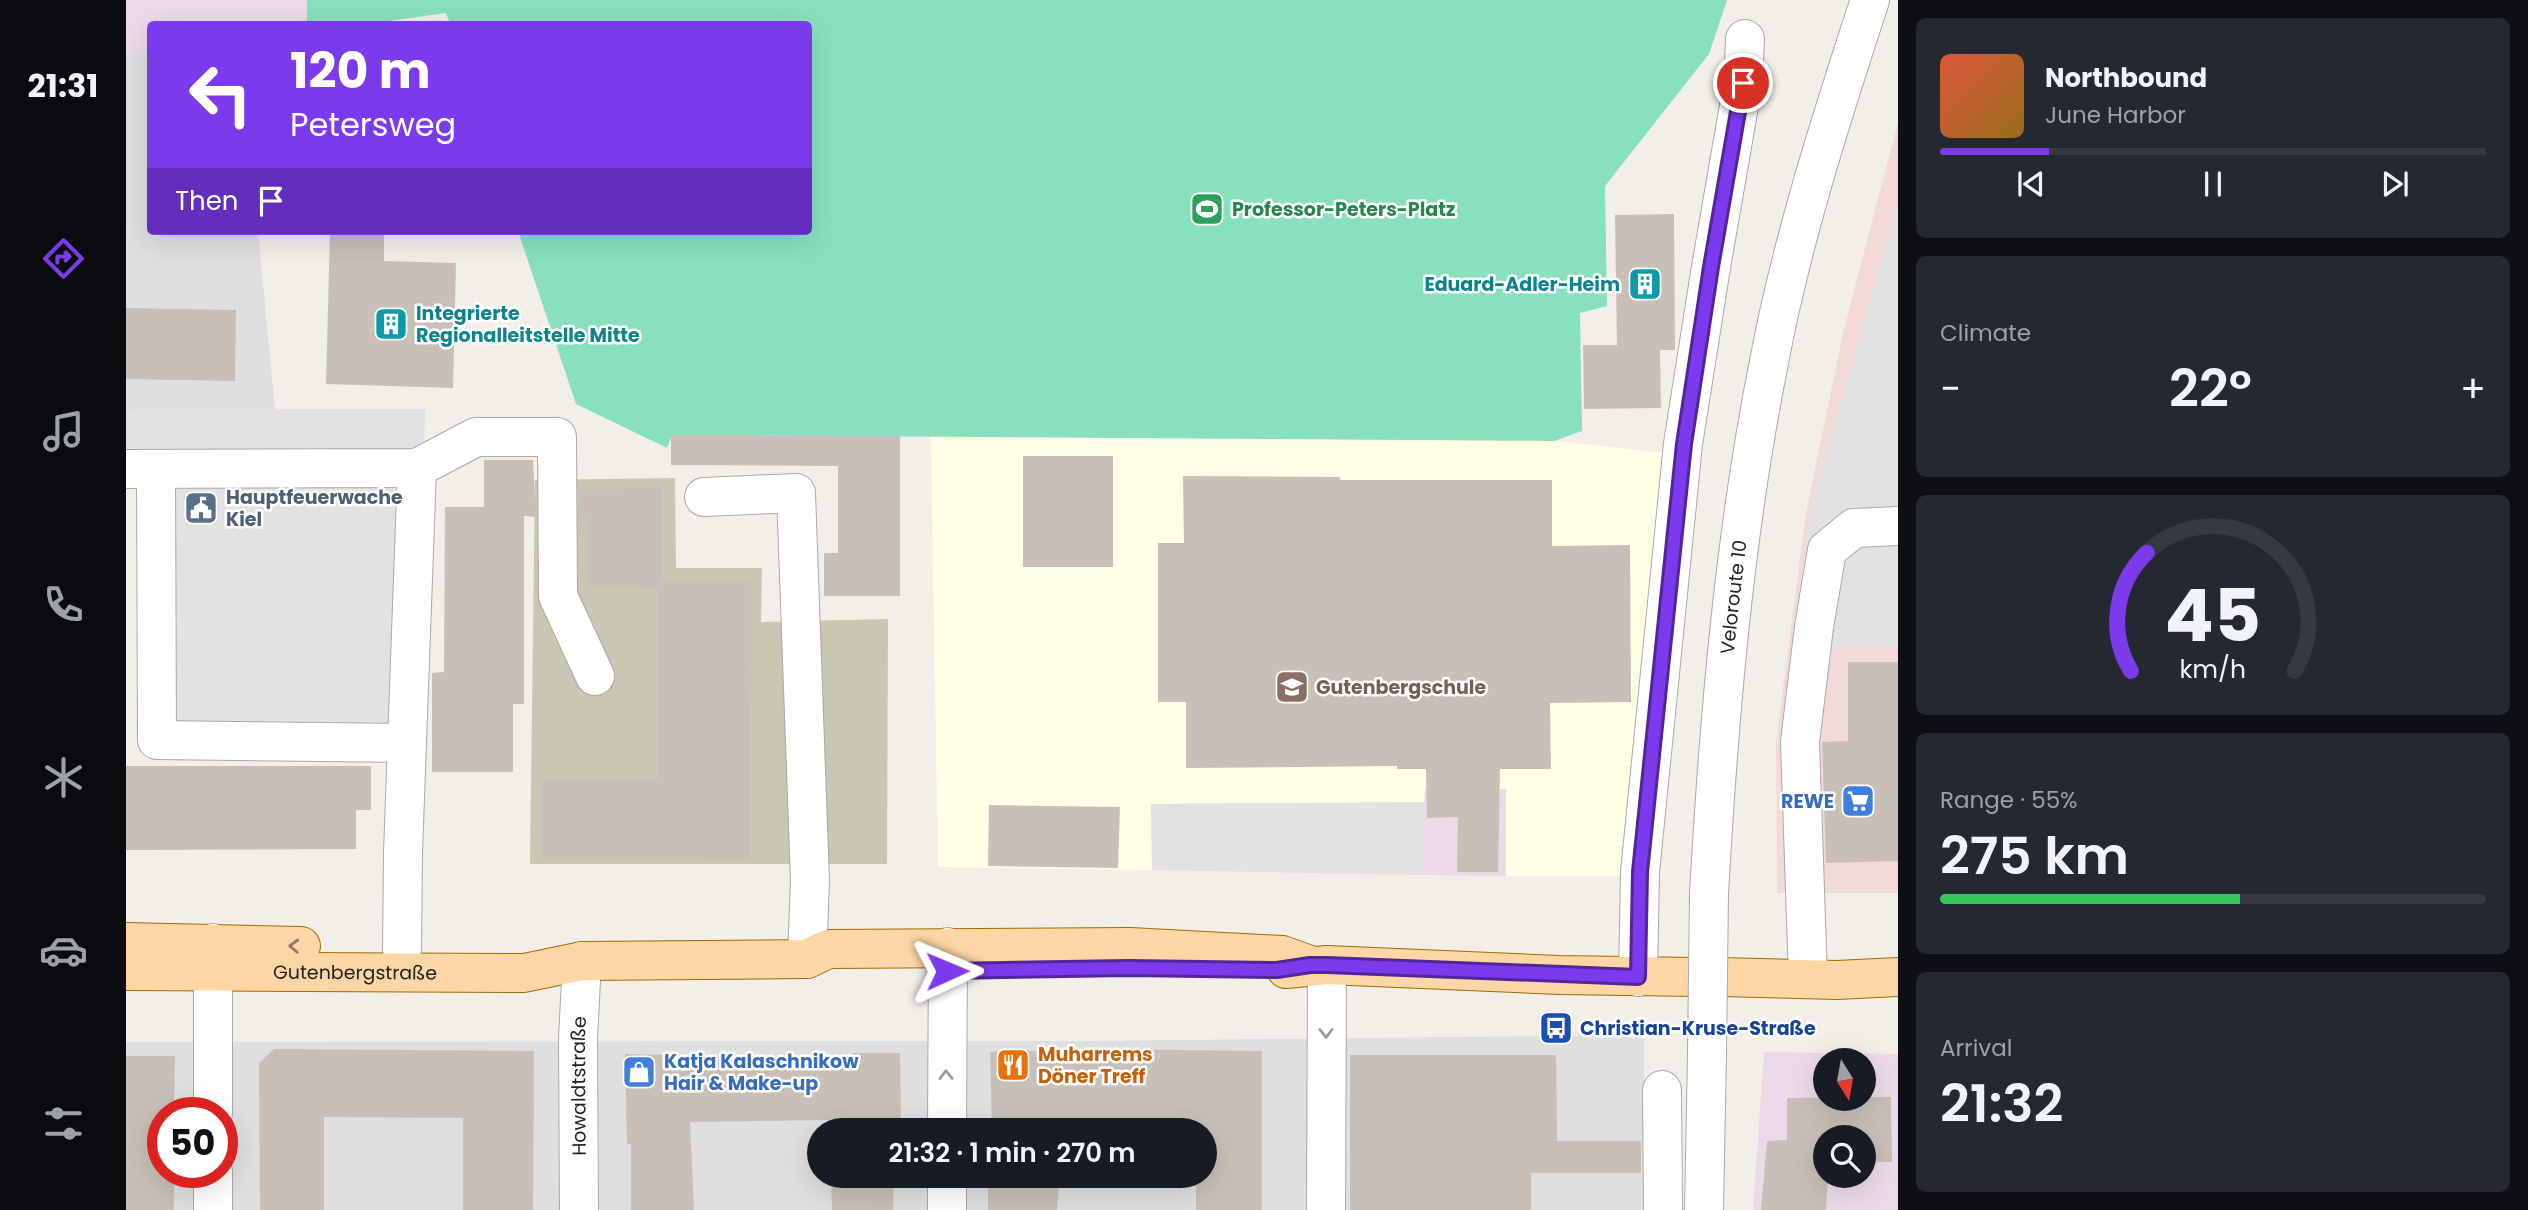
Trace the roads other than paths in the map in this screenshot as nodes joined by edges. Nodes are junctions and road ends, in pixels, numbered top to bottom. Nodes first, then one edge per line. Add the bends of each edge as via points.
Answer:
1 (1870, 0) edge
2 (1745, 39) dead end
3 (417, 468) junction
4 (141, 470) edge
5 (704, 497) dead end
6 (1898, 526) edge
7 (595, 676) dead end
8 (407, 743) junction
9 (126, 942) edge
10 (402, 949) junction
11 (213, 957) junction
12 (807, 959) junction
13 (948, 959) junction
14 (582, 961) junction
15 (1318, 965) junction
16 (126, 971) edge
17 (1638, 977) junction
18 (1898, 978) edge
19 (1808, 979) junction
20 (1662, 1090) dead end
21 (213, 1097) edge
22 (947, 1118) edge
23 (213, 1188) edge
24 (947, 1188) edge
25 (213, 1210) edge
26 (579, 1210) edge
27 (947, 1210) edge
28 (1326, 1210) edge
29 (1662, 1210) edge
30 (1704, 1210) edge

1 - 30 street, Veloroute 10, bridge via 1797,244 1769,362 1745,510 1726,654 1709,894
2 - 17 street via 1743,83 1684,444 1640,872
3 - 4 street
3 - 7 street via 476,437 556,437 558,596
3 - 8 street
4 - 8 street via 157,740
5 - 12 street via 796,493 810,871
6 - 19 street via 1854,528 1827,550 1800,742
8 - 10 street
9 - 11 main road, Gutenbergstraße
10 -> 11 main road, Gutenbergstraße
10 - 14 main road, Gutenbergstraße via 524,951
11 - 14 main road, Gutenbergstraße via 524,973
11 - 16 main road, Gutenbergstraße
11 - 21 street
12 - 13 main road, Gutenbergstraße via 828,949
12 - 14 main road, Gutenbergstraße
13 - 15 main road, Gutenbergstraße via 1148,947 1282,955
22 -> 13 street
14 - 26 street, Howaldtstraße
15 - 17 main road, Gutenbergstraße
15 -> 28 street
17 - 19 main road, Gutenbergstraße
18 - 19 main road, Gutenbergstraße
20 - 29 street
23 - 25 street
24 - 27 street

